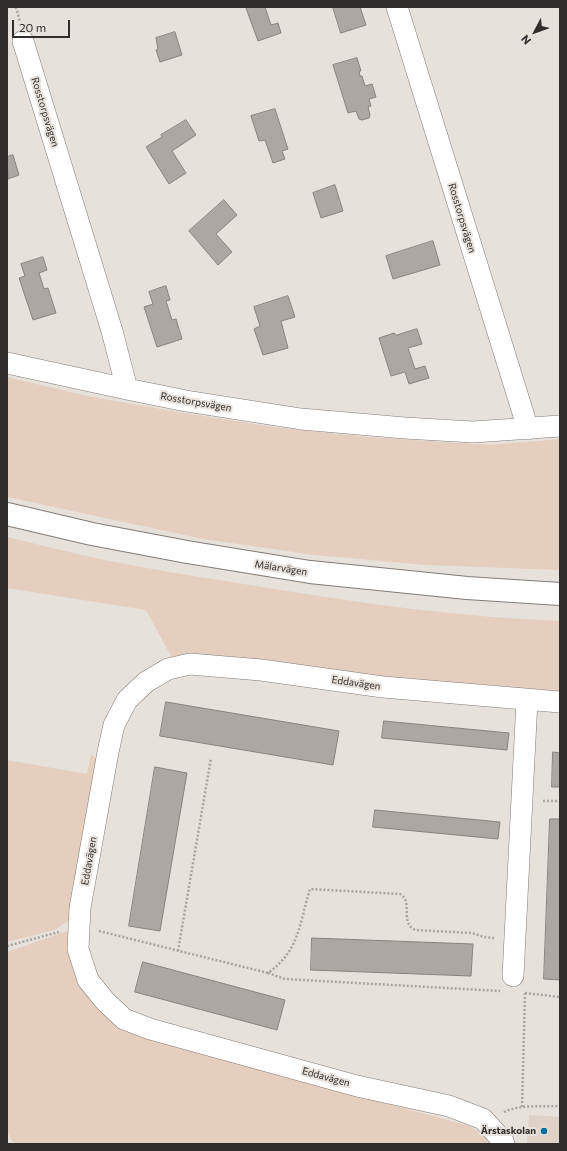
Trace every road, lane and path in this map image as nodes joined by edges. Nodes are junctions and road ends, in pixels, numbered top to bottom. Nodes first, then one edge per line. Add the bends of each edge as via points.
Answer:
1 (397, 7) edge
2 (23, 41) dead end
3 (7, 363) edge
4 (127, 389) junction
5 (560, 426) edge
6 (528, 429) junction
7 (7, 514) edge
8 (560, 594) edge
9 (527, 700) junction
10 (560, 702) edge
11 (211, 758) dead end
12 (79, 928) junction
13 (514, 939) junction
14 (7, 946) edge
15 (178, 951) junction
16 (268, 973) junction
17 (508, 984) junction
18 (525, 993) junction
19 (560, 997) edge
20 (560, 1106) edge
21 (522, 1107) junction
22 (489, 1126) junction
23 (504, 1144) edge

1 - 6 street, Rosstorpsvägen
2 - 4 street, Rosstorpsvägen via 112,331
3 - 4 street, Rosstorpsvägen
4 - 6 street, Rosstorpsvägen via 302,419 473,432
5 - 6 street, Rosstorpsvägen
7 - 8 main road, Mälarvägen via 100,536 310,572 467,588
9 - 10 street, Eddavägen
9 - 12 street, Eddavägen via 383,687 260,670 190,664 168,669 146,682 127,700 114,725 80,908
9 - 13 street
11 - 15 path
12 - 14 path
12 - 15 path via 88,928
12 - 22 street, Eddavägen via 78,948 88,980 105,1002 124,1018 150,1029 357,1086 449,1106 482,1119
13 - 16 path via 484,937 472,933 415,930 408,923 406,900 400,894 310,889 291,950
13 - 17 street
15 - 16 path
16 - 17 path via 285,979
17 - 18 path via 518,976 518,992
18 - 19 path
18 - 21 path
20 - 21 path
21 - 22 path via 504,1112
22 - 23 street, Eddavägen

